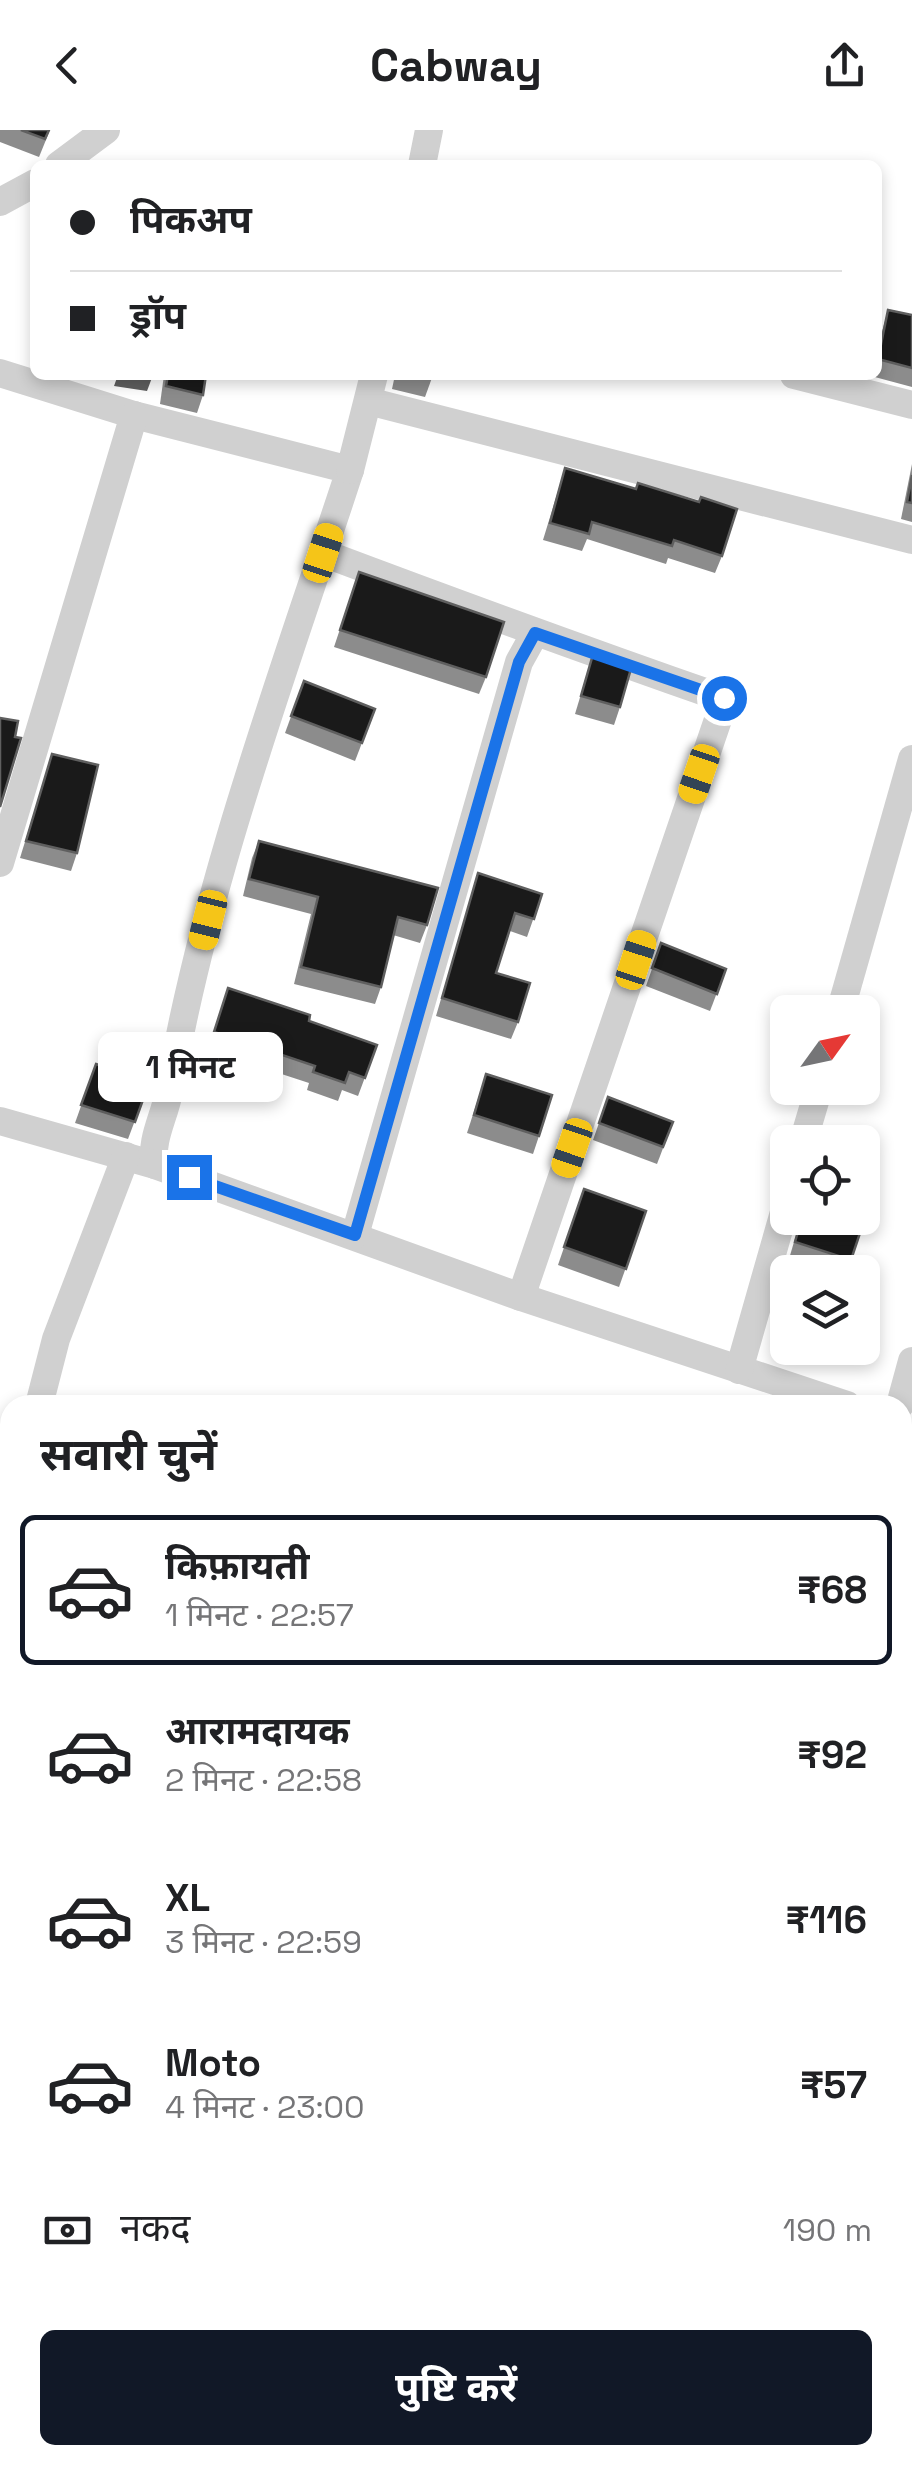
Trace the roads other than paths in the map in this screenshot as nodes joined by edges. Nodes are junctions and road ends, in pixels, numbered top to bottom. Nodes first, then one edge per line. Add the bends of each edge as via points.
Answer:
1 (106, 130) edge
2 (429, 130) edge
3 (66, 160) edge
4 (423, 160) edge
5 (0, 373) edge
6 (813, 380) edge
7 (371, 388) edge
8 (912, 406) edge
9 (134, 415) junction
10 (350, 470) junction
11 (912, 540) edge
12 (323, 553) junction
13 (535, 633) junction
14 (912, 758) edge
15 (0, 864) edge
16 (845, 995) edge
17 (0, 1121) edge
18 (126, 1156) junction
19 (156, 1165) junction
20 (355, 1235) junction
21 (777, 1235) edge
22 (521, 1297) junction
23 (912, 1361) edge
24 (739, 1370) junction
25 (42, 1395) edge
26 (816, 1395) edge
27 (903, 1395) edge

1 - 3 street
2 - 4 street
5 - 9 street
6 - 8 street
7 - 10 street
7 - 11 street
9 - 10 street
9 - 15 street
10 - 12 street
12 - 13 street
12 - 19 street via 228,843 152,1148
13 - 20 street via 519,662
13 - 22 street via 724,698
14 - 16 street
17 - 18 street
18 - 19 street
18 - 25 street via 56,1339
19 - 20 street
20 - 22 street
21 - 24 street
22 - 24 street
23 - 27 street
24 - 26 street

